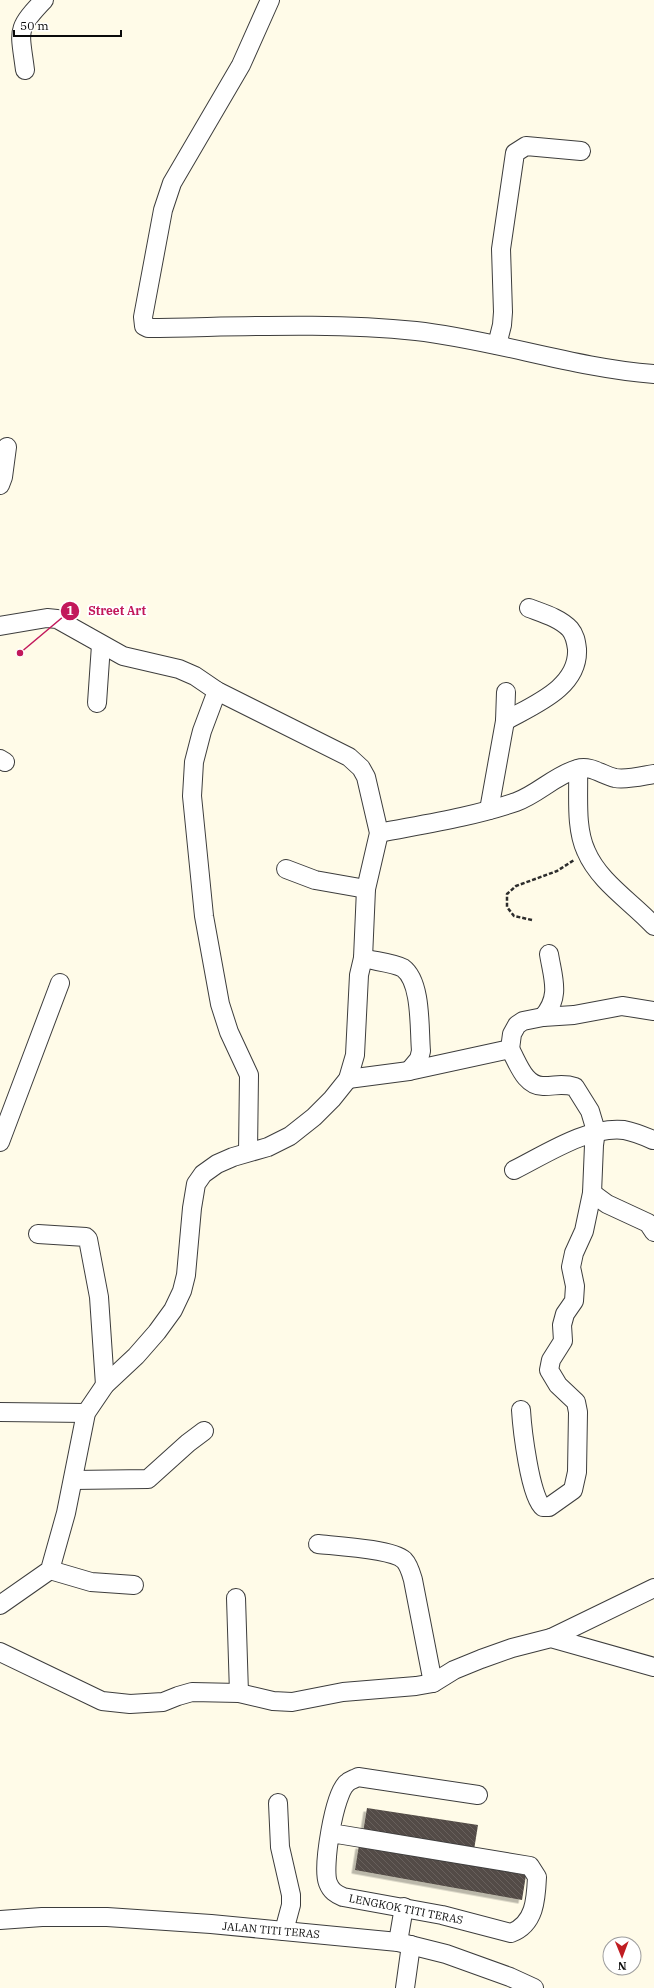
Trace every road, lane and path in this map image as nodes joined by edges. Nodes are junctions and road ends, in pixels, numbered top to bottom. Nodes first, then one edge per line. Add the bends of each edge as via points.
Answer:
1 (44, 0) edge
2 (270, 0) edge
3 (25, 70) dead end
4 (581, 151) dead end
5 (498, 345) junction
6 (654, 374) edge
7 (7, 447) dead end
8 (0, 485) edge
9 (529, 608) dead end
10 (0, 626) edge
11 (101, 645) junction
12 (217, 691) junction
13 (506, 692) dead end
14 (97, 703) dead end
15 (505, 721) junction
16 (578, 769) junction
17 (654, 774) edge
18 (489, 810) junction
19 (379, 833) junction
20 (586, 852) junction
21 (286, 869) dead end
22 (366, 889) junction
23 (532, 920) dead end
24 (654, 926) edge
25 (549, 954) dead end
26 (363, 958) junction
27 (60, 983) dead end
28 (654, 1011) edge
29 (543, 1017) junction
30 (510, 1049) junction
31 (409, 1071) junction
32 (348, 1079) junction
33 (596, 1131) junction
34 (653, 1140) edge
35 (0, 1142) edge
36 (248, 1152) junction
37 (514, 1170) dead end
38 (592, 1193) junction
39 (654, 1232) edge
40 (38, 1234) dead end
41 (105, 1385) junction
42 (521, 1410) dead end
43 (0, 1412) edge
44 (86, 1413) junction
45 (204, 1431) dead end
46 (73, 1480) junction
47 (318, 1544) dead end
48 (50, 1570) junction
49 (134, 1585) dead end
50 (654, 1588) edge
51 (236, 1598) dead end
52 (0, 1605) edge
53 (551, 1638) junction
54 (0, 1652) edge
55 (654, 1667) edge
56 (432, 1682) junction
57 (239, 1694) junction
58 (478, 1795) dead end
59 (278, 1803) dead end
60 (331, 1833) junction
61 (404, 1907) junction
62 (0, 1920) edge
63 (284, 1930) junction
64 (405, 1943) junction
65 (406, 1988) edge
66 (534, 1988) edge

1 - 3 street via 26,19 20,32
2 - 5 street via 241,65 172,183 162,210 143,317 144,326 366,328 418,332
4 - 5 street via 526,146 515,153 500,249 503,312
5 - 6 street via 557,359
7 - 8 street
9 - 15 street via 559,621 570,629 576,639 577,656 570,676 557,691
10 - 11 street via 48,618 57,619
11 - 12 street via 123,656 179,669
11 - 14 street
12 - 19 street via 349,757 361,768 366,777
12 - 36 street via 194,762 192,796 204,916 220,1004 229,1032 249,1075
13 - 15 street
15 - 18 street
16 - 17 street via 588,768 615,778
16 - 18 street via 550,782 528,797
16 - 20 street via 580,832
18 - 19 street
19 - 22 street
20 - 23 path via 557,871 516,886 507,894 507,906 514,916
20 - 24 street via 599,871
21 - 22 street via 315,880
22 - 26 street
25 - 29 street via 555,993 551,1008
26 - 31 street via 401,967 412,979 416,989 421,1051 419,1059
26 - 32 street via 359,975 355,1055
27 - 35 street
28 - 29 street via 622,1006 574,1015
29 - 30 street via 523,1021 517,1025 512,1034
30 - 31 street
30 - 33 street via 526,1077 534,1085 560,1084 575,1087 590,1111
31 - 32 street
32 - 36 street via 314,1117 290,1136 268,1147
33 - 34 street via 624,1130
33 - 37 street
33 - 38 street
36 - 41 street via 217,1164 196,1184 182,1291 173,1310 156,1332 136,1356
38 - 39 street via 607,1204 648,1223
38 - 42 street via 584,1231 572,1262 574,1302 565,1314 562,1325 563,1341 551,1360 549,1370 558,1385 576,1402 576,1482 573,1490 550,1507 543,1507 537,1500 526,1453
40 - 41 street via 88,1239 99,1298
41 - 44 street
43 - 44 street
44 - 46 street
45 - 46 street via 148,1479
46 - 48 street
47 - 56 street via 371,1550 399,1557 404,1561 413,1580
48 - 49 street via 91,1582
48 - 52 street
50 - 53 street
51 - 57 street
53 - 55 street
53 - 56 street via 481,1659
54 - 57 street via 102,1701 151,1704 192,1692
56 - 57 street via 394,1689 343,1692 292,1702
58 - 60 street, LENGKOK TITI TERAS via 358,1777 346,1783 338,1796
59 - 63 street via 280,1846 291,1895
60 - 61 street, LENGKOK TITI TERAS via 325,1871 334,1893 343,1897
60 - 61 street, LENGKOK TITI TERAS via 530,1866 537,1877 533,1910 520,1930 512,1933 442,1914
61 - 64 street
62 - 63 street, JALAN TITI TERAS via 107,1917
63 - 64 street, JALAN TITI TERAS
64 - 65 street
64 - 66 street, JALAN TITI TERAS via 446,1954

